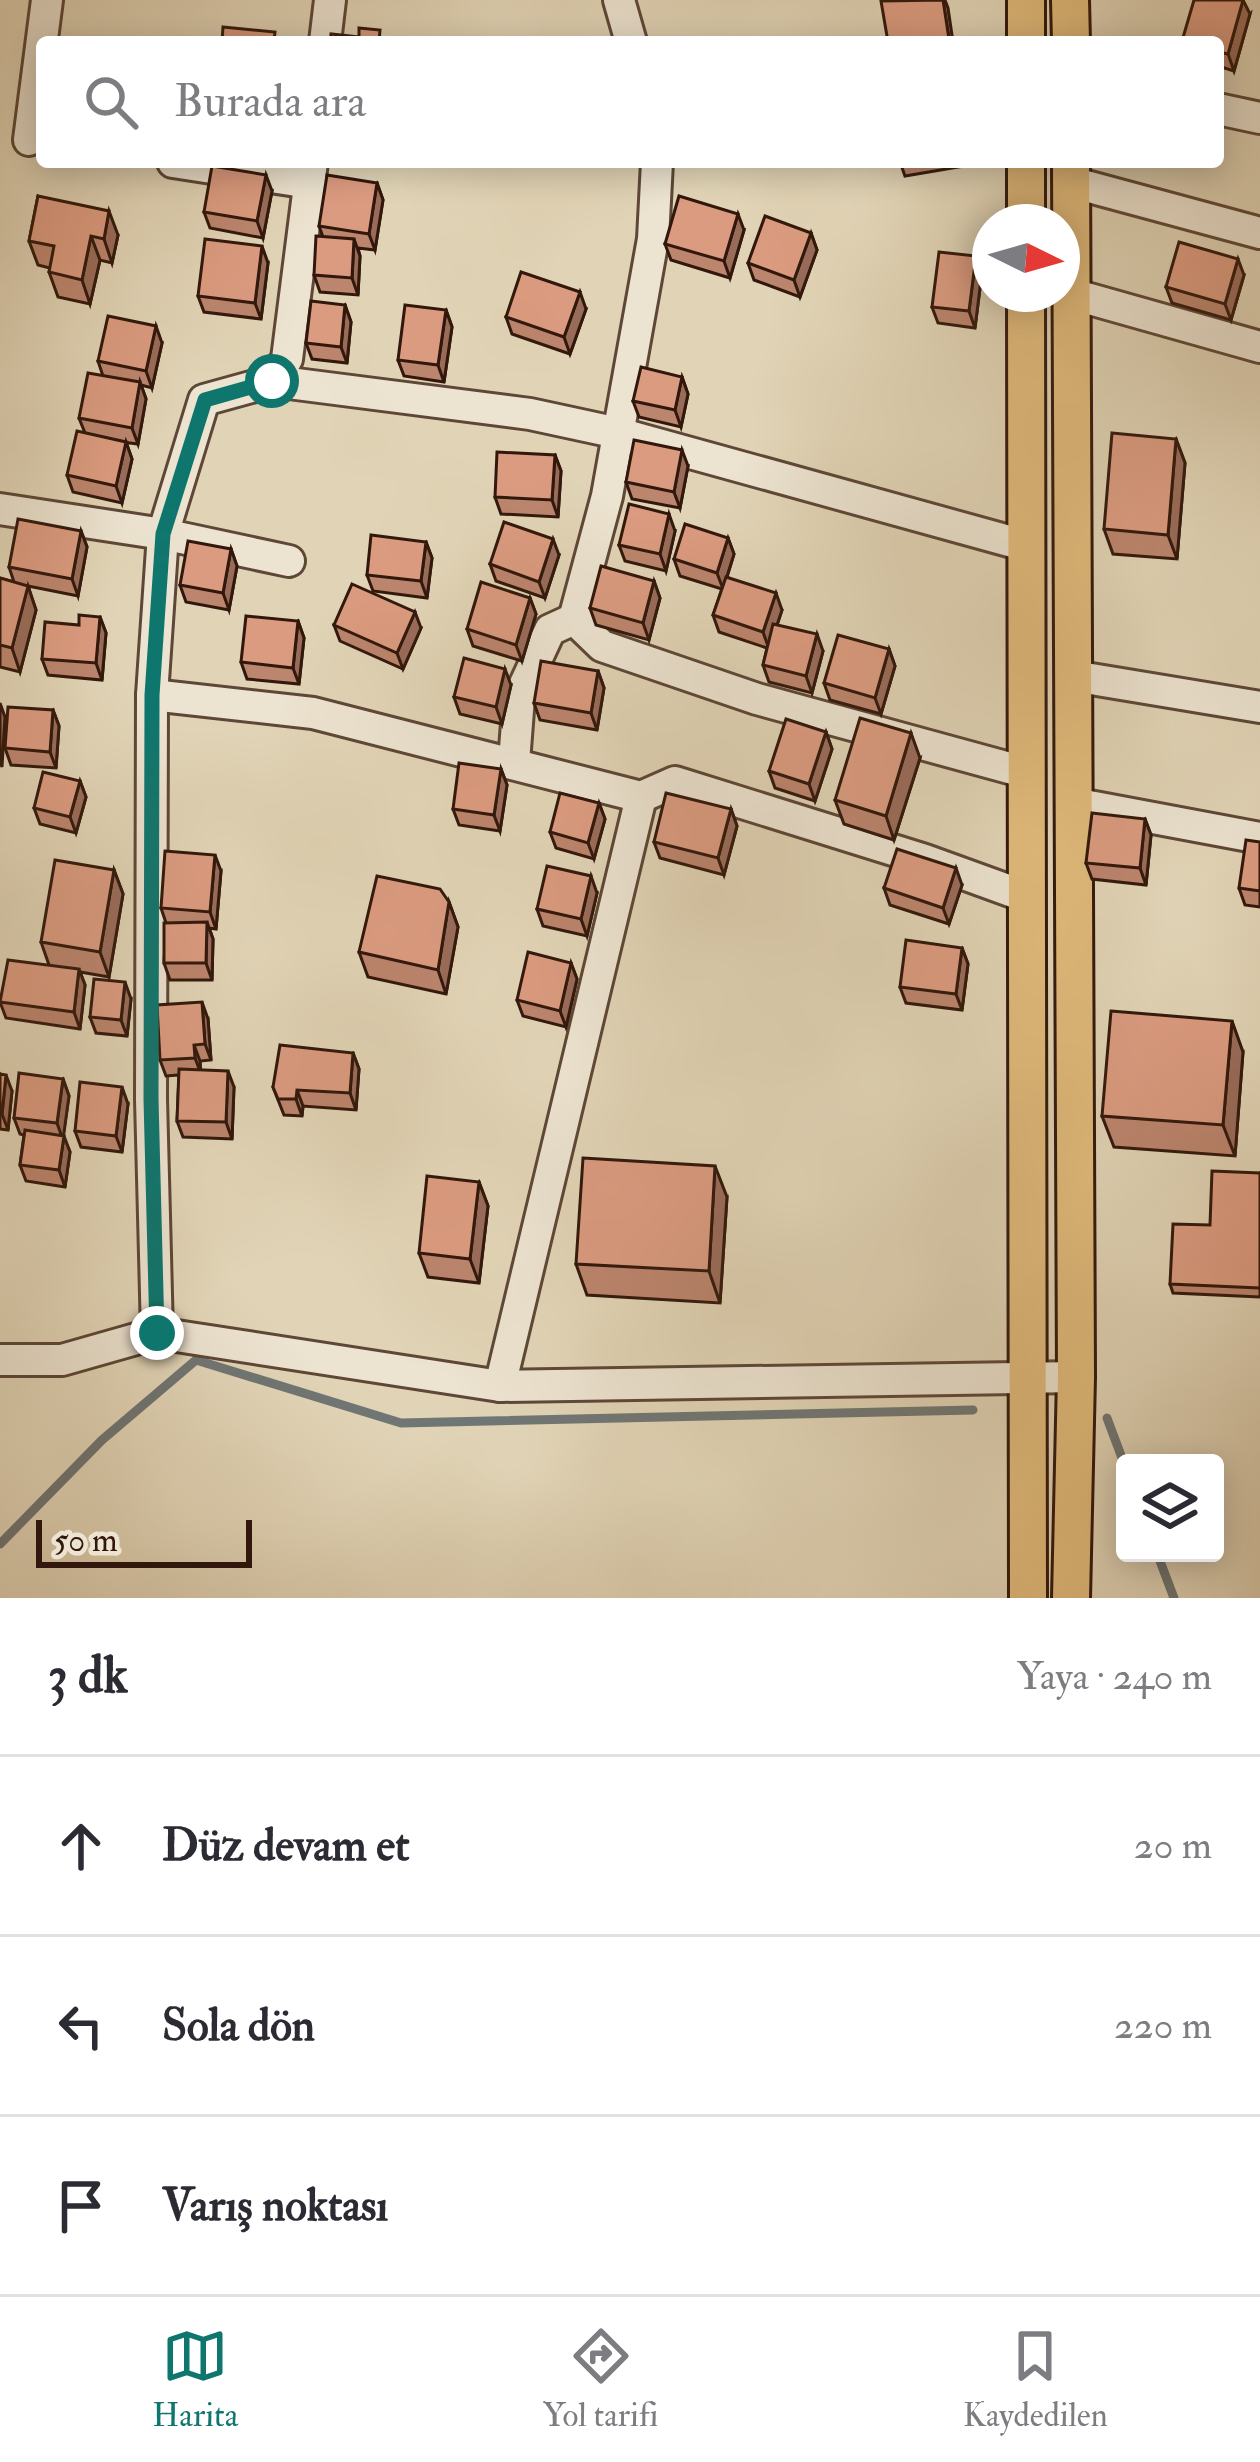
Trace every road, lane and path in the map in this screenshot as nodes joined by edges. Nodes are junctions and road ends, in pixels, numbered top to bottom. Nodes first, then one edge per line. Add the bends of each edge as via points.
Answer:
1 (47, 0) edge
2 (330, 0) edge
3 (620, 0) edge
4 (1026, 0) edge
5 (1070, 0) edge
6 (41, 36) edge
7 (326, 36) edge
8 (629, 36) edge
9 (1026, 36) edge
10 (1071, 36) edge
11 (36, 67) edge
12 (1224, 110) edge
13 (1260, 118) edge
14 (24, 140) edge
15 (256, 168) edge
16 (658, 168) edge
17 (1026, 168) edge
18 (311, 172) edge
19 (1071, 172) edge
20 (1026, 204) edge
21 (1071, 204) edge
22 (1260, 233) edge
23 (1080, 296) edge
24 (1026, 312) edge
25 (1072, 312) edge
26 (1260, 346) edge
27 (272, 381) junction
28 (618, 433) junction
29 (0, 509) edge
30 (163, 534) junction
31 (1027, 546) junction
32 (289, 561) dead end
33 (574, 619) junction
34 (1073, 676) junction
35 (152, 695) junction
36 (1260, 707) edge
37 (514, 762) junction
38 (1024, 772) junction
39 (641, 797) junction
40 (1073, 803) junction
41 (1260, 838) edge
42 (1027, 897) junction
43 (157, 1333) junction
44 (0, 1360) edge
45 (1028, 1376) junction
46 (1076, 1377) junction
47 (500, 1386) junction
48 (1028, 1598) edge
49 (1071, 1598) edge

1 - 6 street
2 - 7 street
3 - 8 street
4 - 9 main road
5 - 10 main road
11 - 14 street
12 - 13 street
15 - 18 street
16 - 28 street
17 - 20 main road
18 - 27 street via 287,359
19 - 21 main road
19 - 22 street
23 - 26 street
24 - 31 main road
25 - 34 main road
27 - 28 street
27 - 30 street via 205,400
28 - 31 street
28 - 33 street
29 - 30 street
30 - 32 street
30 - 35 street
31 - 38 main road
33 - 37 street via 550,631 519,697
33 - 38 street via 602,646 735,692
34 - 36 street
34 - 40 main road
35 - 37 street via 313,713
35 - 43 street
37 - 39 street
38 - 42 main road
39 - 42 street via 675,782
39 - 47 street
40 - 41 street
40 - 46 main road
42 - 45 main road
43 - 44 street via 62,1360
43 - 47 street
45 - 46 street
45 - 47 street
45 - 48 main road
46 - 49 main road

